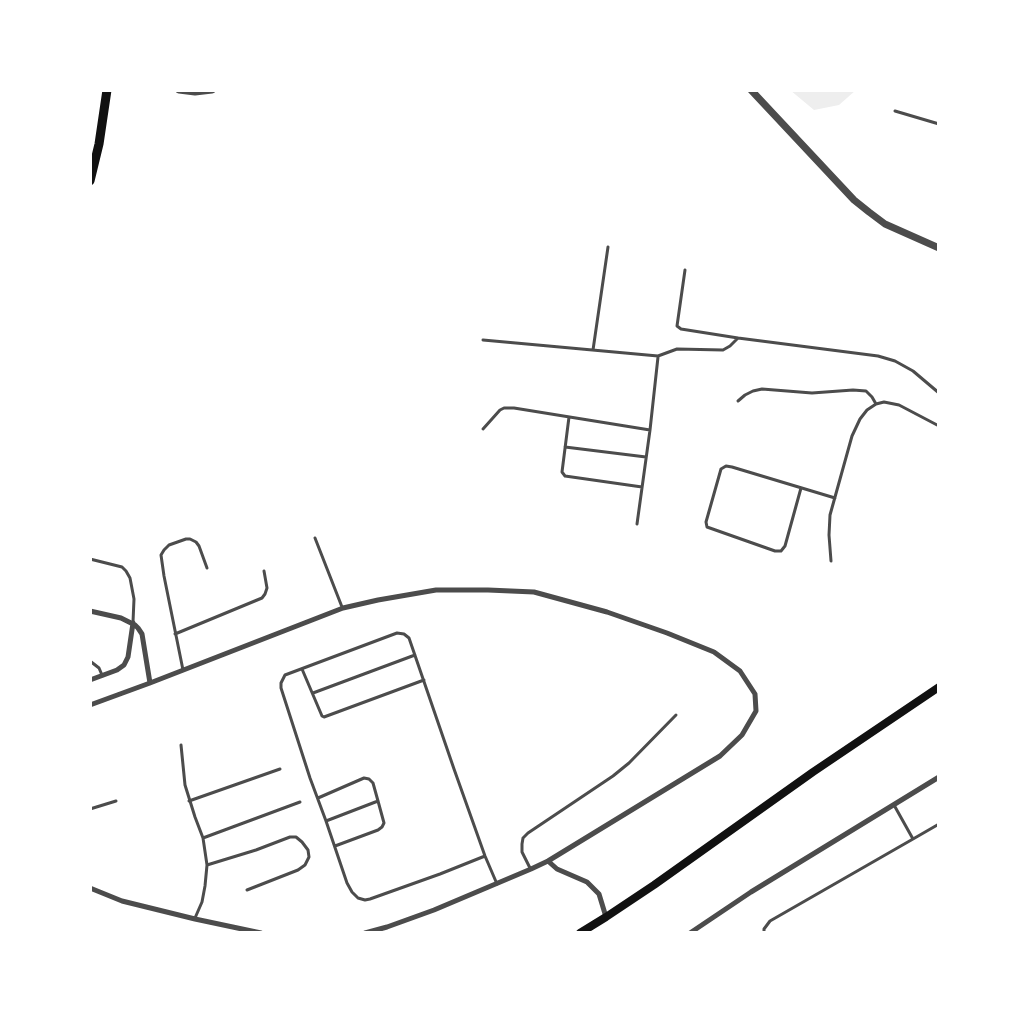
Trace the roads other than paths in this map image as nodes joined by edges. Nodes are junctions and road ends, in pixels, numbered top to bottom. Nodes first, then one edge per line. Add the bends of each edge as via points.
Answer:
1 (107, 90) edge
2 (179, 90) edge
3 (212, 90) edge
4 (751, 90) edge
5 (896, 111) dead end
6 (939, 124) edge
7 (90, 181) edge
8 (608, 247) dead end
9 (939, 248) edge
10 (685, 270) dead end
11 (738, 338) junction
12 (483, 340) dead end
13 (593, 351) junction
14 (658, 356) junction
15 (939, 393) edge
16 (738, 401) dead end
17 (876, 404) junction
18 (569, 417) junction
19 (939, 426) edge
20 (483, 429) dead end
21 (650, 430) junction
22 (566, 447) junction
23 (646, 457) junction
24 (642, 487) junction
25 (801, 488) junction
26 (835, 498) junction
27 (637, 524) dead end
28 (315, 538) dead end
29 (90, 559) edge
30 (831, 561) dead end
31 (207, 568) dead end
32 (264, 571) dead end
33 (343, 608) junction
34 (90, 611) edge
35 (133, 623) junction
36 (175, 634) junction
37 (415, 655) junction
38 (90, 661) edge
39 (302, 669) junction
40 (183, 670) junction
41 (103, 676) junction
42 (90, 680) edge
43 (424, 680) junction
44 (150, 683) junction
45 (939, 687) edge
46 (312, 693) junction
47 (90, 705) edge
48 (676, 715) dead end
49 (181, 745) dead end
50 (279, 768) dead end
51 (939, 777) edge
52 (318, 798) junction
53 (116, 801) dead end
54 (189, 801) junction
55 (378, 801) junction
56 (300, 802) dead end
57 (894, 805) junction
58 (90, 809) edge
59 (326, 821) junction
60 (939, 824) edge
61 (203, 838) junction
62 (913, 839) junction
63 (335, 846) junction
64 (485, 856) junction
65 (548, 861) junction
66 (207, 865) junction
67 (531, 869) junction
68 (497, 884) junction
69 (90, 888) edge
70 (247, 890) dead end
71 (606, 917) junction
72 (195, 919) junction
73 (694, 932) edge
74 (261, 933) edge
75 (365, 933) edge
76 (580, 933) edge
77 (764, 933) edge

1 - 7 highway
2 - 3 street
4 - 9 street via 854,200 885,224
5 - 6 lane
8 - 13 lane
10 - 11 lane via 677,326
11 - 14 lane via 723,350 677,350
11 - 15 lane via 878,356 913,371
12 - 13 lane
13 - 14 lane
14 - 21 lane
16 - 17 lane via 762,389 812,393 853,390 866,391
17 - 19 lane via 899,405
17 - 26 lane via 860,419 852,436
18 - 20 lane via 504,408
18 - 21 lane
18 - 22 lane
21 - 23 lane
22 - 23 lane
22 - 24 lane via 562,472 565,476
23 - 24 lane
24 - 27 lane
25 - 25 lane via 726,466 721,469 706,522 708,527 781,551
25 - 26 lane
26 - 30 lane via 829,535
28 - 33 lane
29 - 35 lane via 122,567 126,572 134,599
31 - 36 lane via 199,546 190,539 169,545 161,555
32 - 36 lane via 267,588 262,598
33 - 40 street
33 - 65 street via 436,590 534,592 667,633 714,652 740,671 755,694 756,711 742,735 720,756
34 - 35 street
35 - 41 street via 124,665
35 - 44 street via 142,634
36 - 40 lane
37 - 39 lane via 409,638 397,633
37 - 43 lane
37 - 46 lane
38 - 41 lane
39 - 46 lane
39 - 52 lane via 285,675 280,683
40 - 44 street
41 - 42 street
43 - 46 lane via 327,717 322,716
43 - 64 lane
44 - 47 street
45 - 71 main road
48 - 67 lane via 613,776 528,833 522,852
49 - 54 lane
50 - 54 lane
51 - 57 street
52 - 55 lane via 364,778 373,783
52 - 59 lane
53 - 58 lane
54 - 61 lane
55 - 59 lane
55 - 63 lane via 384,823 381,827
56 - 61 lane
57 - 62 lane
57 - 73 street via 751,892
59 - 63 lane
60 - 62 lane
61 - 66 lane
62 - 77 lane via 770,921
63 - 64 lane via 352,892 365,900
64 - 68 lane
65 - 67 street
65 - 71 street via 586,882 598,894
66 - 70 lane via 290,837 302,842 309,857 305,865
66 - 72 lane via 202,902
67 - 68 street
68 - 75 street
69 - 72 street via 122,902
71 - 76 main road
72 - 74 street

